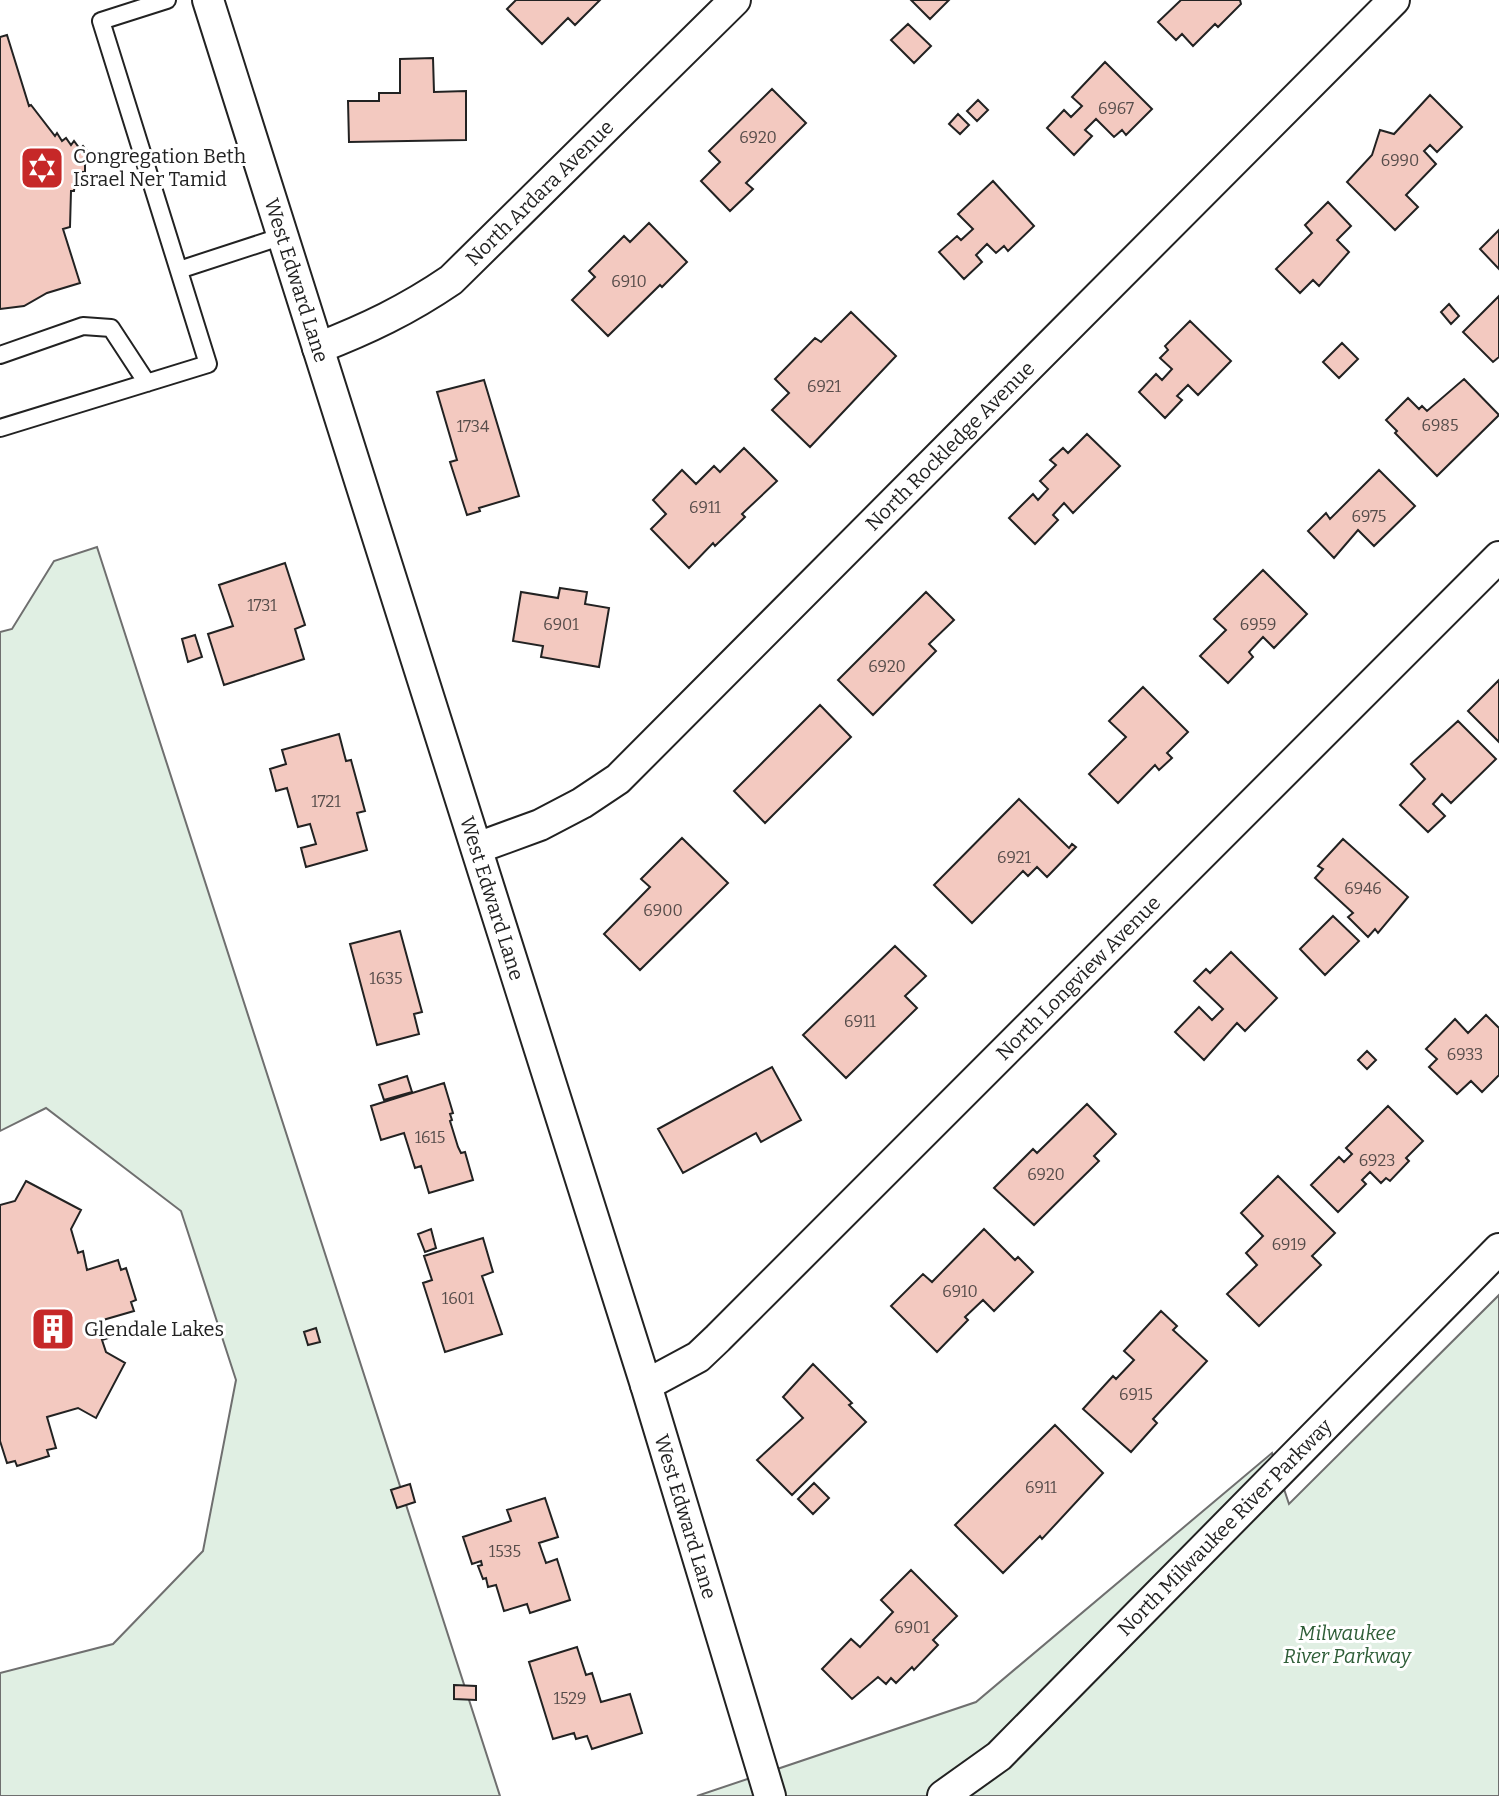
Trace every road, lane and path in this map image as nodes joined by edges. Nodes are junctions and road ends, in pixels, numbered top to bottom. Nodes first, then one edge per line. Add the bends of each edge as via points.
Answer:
1 (167, 0) edge
2 (208, 0) edge
3 (735, 0) edge
4 (1394, 0) edge
5 (283, 236) junction
6 (179, 270) junction
7 (318, 348) junction
8 (0, 355) edge
9 (147, 383) junction
10 (0, 428) edge
11 (1499, 557) edge
12 (477, 848) junction
13 (1499, 1249) edge
14 (646, 1385) junction
15 (770, 1796) edge
16 (943, 1796) edge

1 - 6 lane via 101,21
2 - 5 street, West Edward Lane
3 - 7 street, North Ardara Avenue via 451,280 377,325
4 - 12 street, North Rockledge Avenue via 618,779 540,825
5 - 6 lane
5 - 7 street, West Edward Lane
6 - 9 lane via 208,364
7 - 12 street, West Edward Lane
8 - 9 lane via 83,326 111,328
9 - 10 lane
11 - 14 street, North Longview Avenue via 718,1338 698,1357
12 - 14 street, West Edward Lane
13 - 16 street, North Milwaukee River Parkway via 999,1756
14 - 15 street, West Edward Lane

